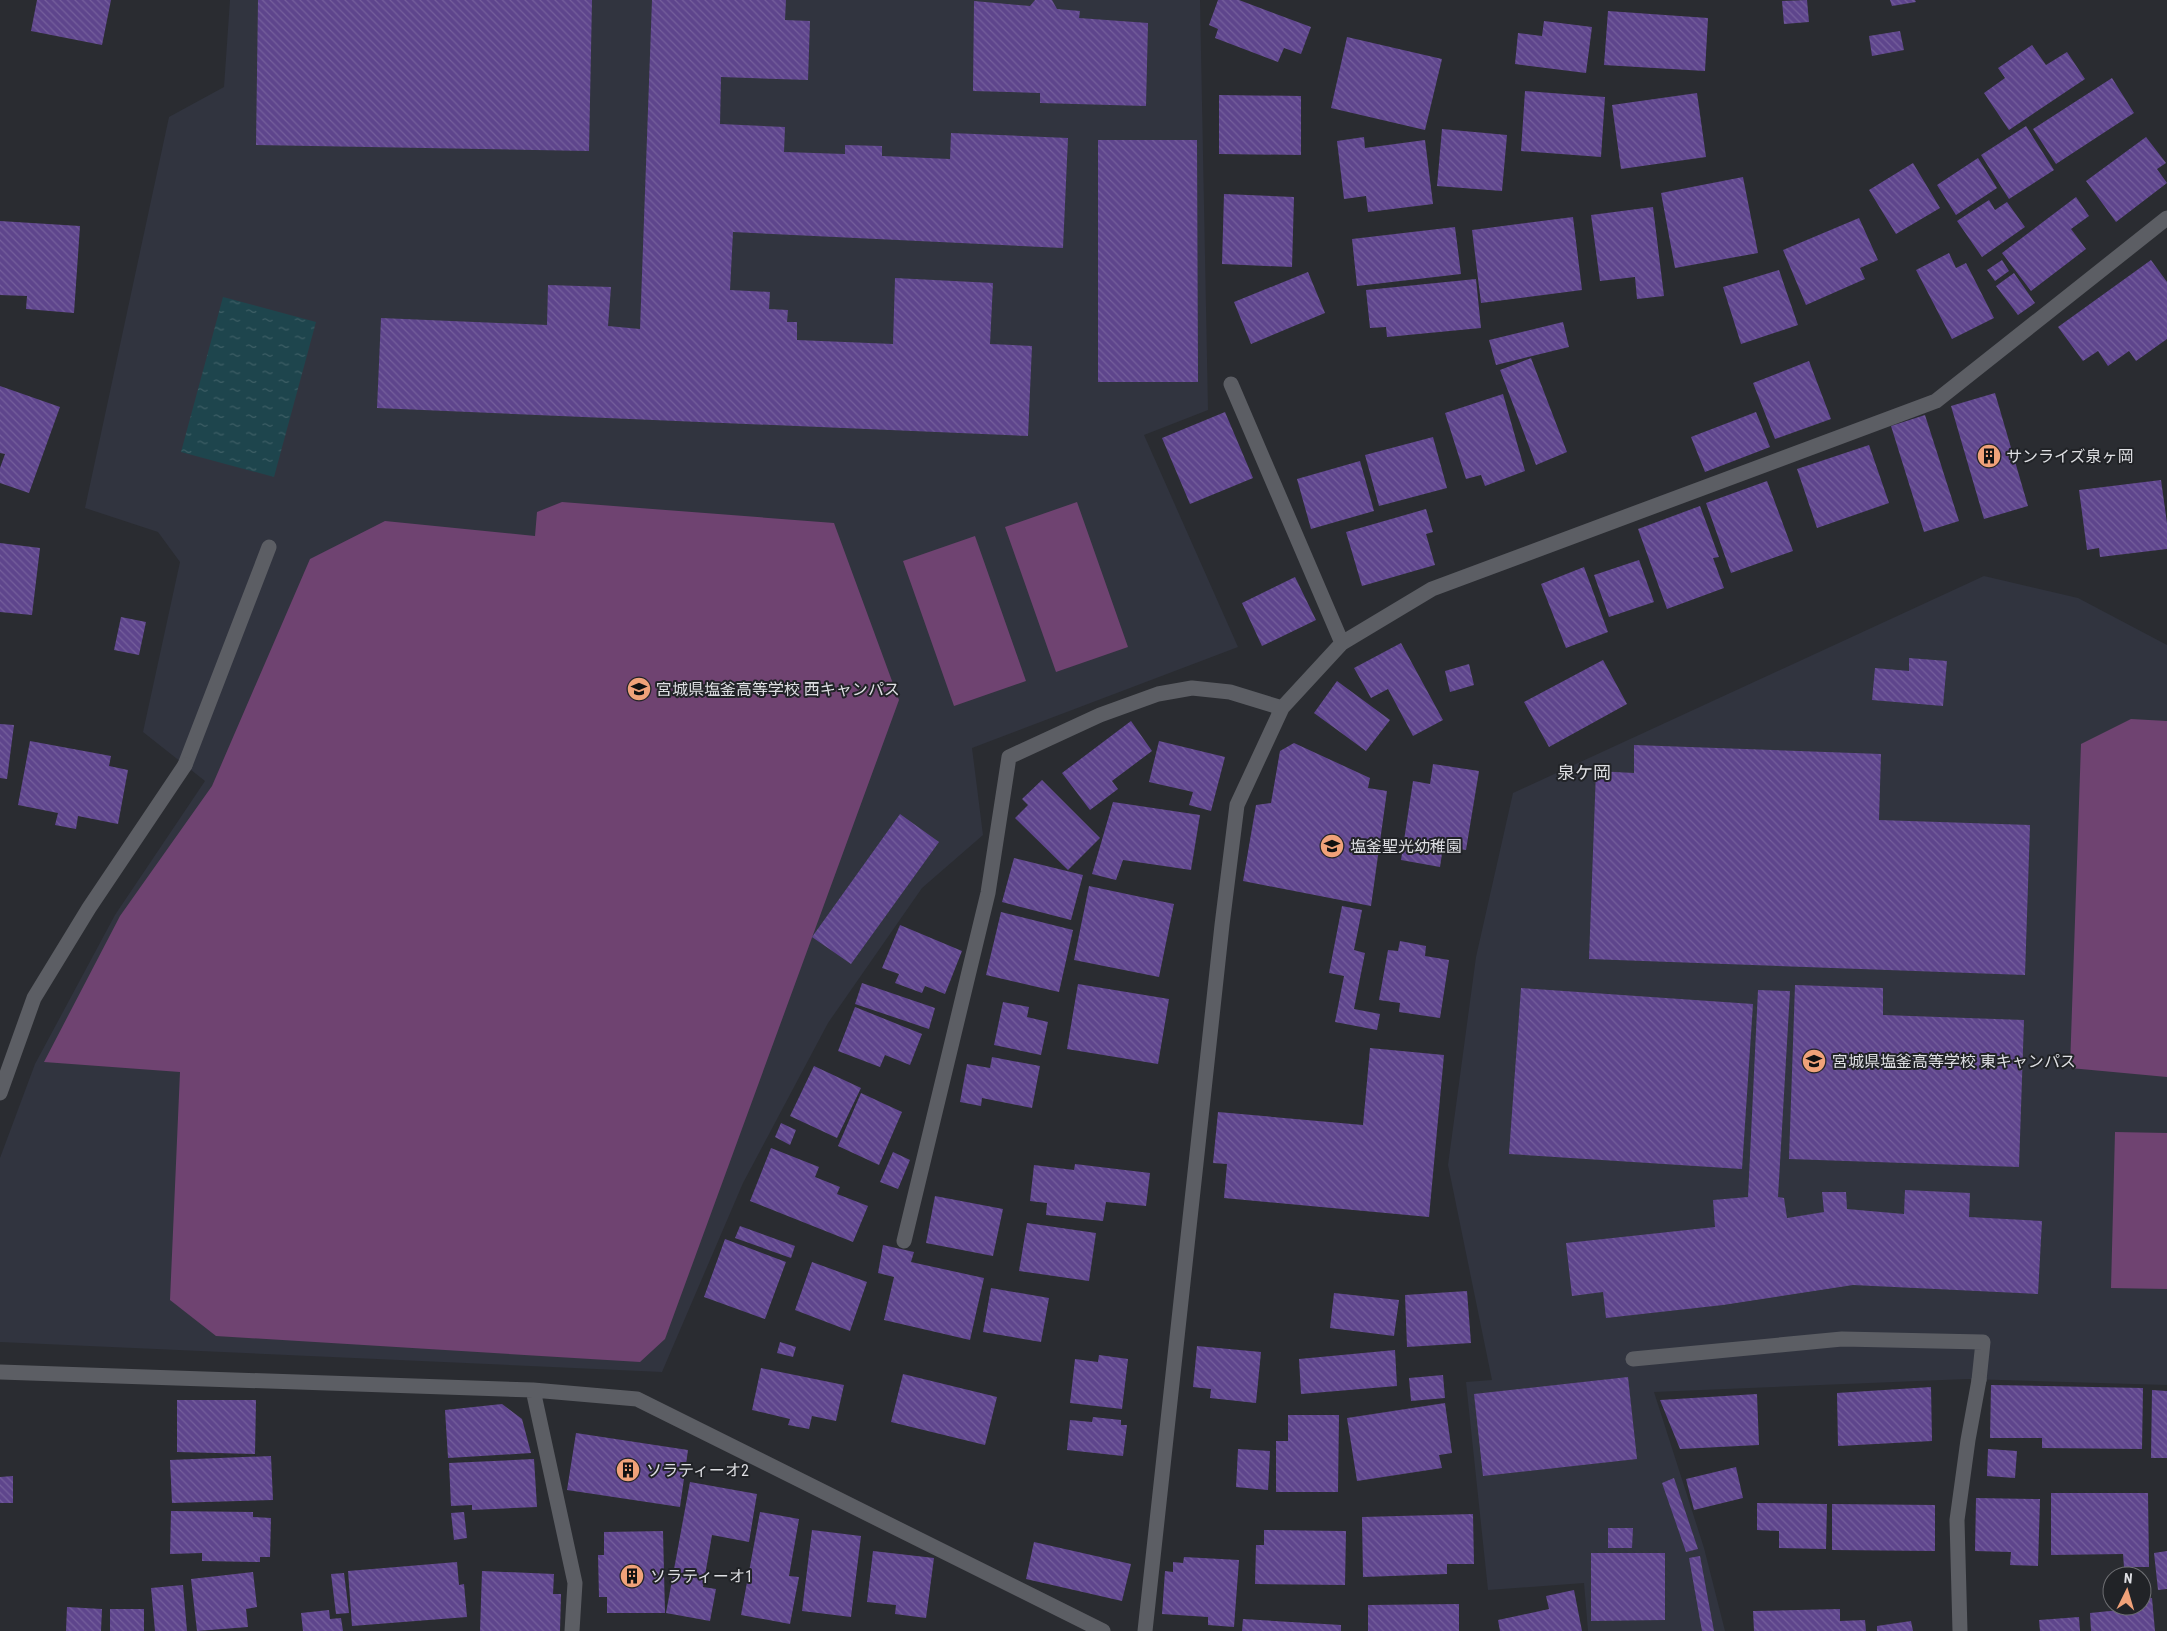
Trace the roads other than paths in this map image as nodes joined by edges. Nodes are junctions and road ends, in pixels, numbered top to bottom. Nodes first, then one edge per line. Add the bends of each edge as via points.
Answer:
1 (2167, 218) edge
2 (1230, 384) dead end
3 (269, 547) dead end
4 (1342, 643) junction
5 (1282, 708) junction
6 (0, 1093) edge
7 (904, 1241) dead end
8 (1633, 1359) dead end
9 (0, 1372) edge
10 (533, 1390) junction
11 (572, 1631) edge
12 (1103, 1631) edge
13 (1145, 1631) edge
14 (1960, 1631) edge

1 - 4 street via 1936,401 1432,589
2 - 4 street
3 - 6 street via 184,765 34,998
4 - 5 street
5 - 7 street via 1220,691 1192,688 1158,694 1100,715 1009,757 988,893
5 - 13 street via 1237,806
8 - 14 street via 1842,1338 1983,1342 1980,1380 1957,1520
9 - 10 street
10 - 11 street via 575,1582
10 - 12 street via 637,1399

